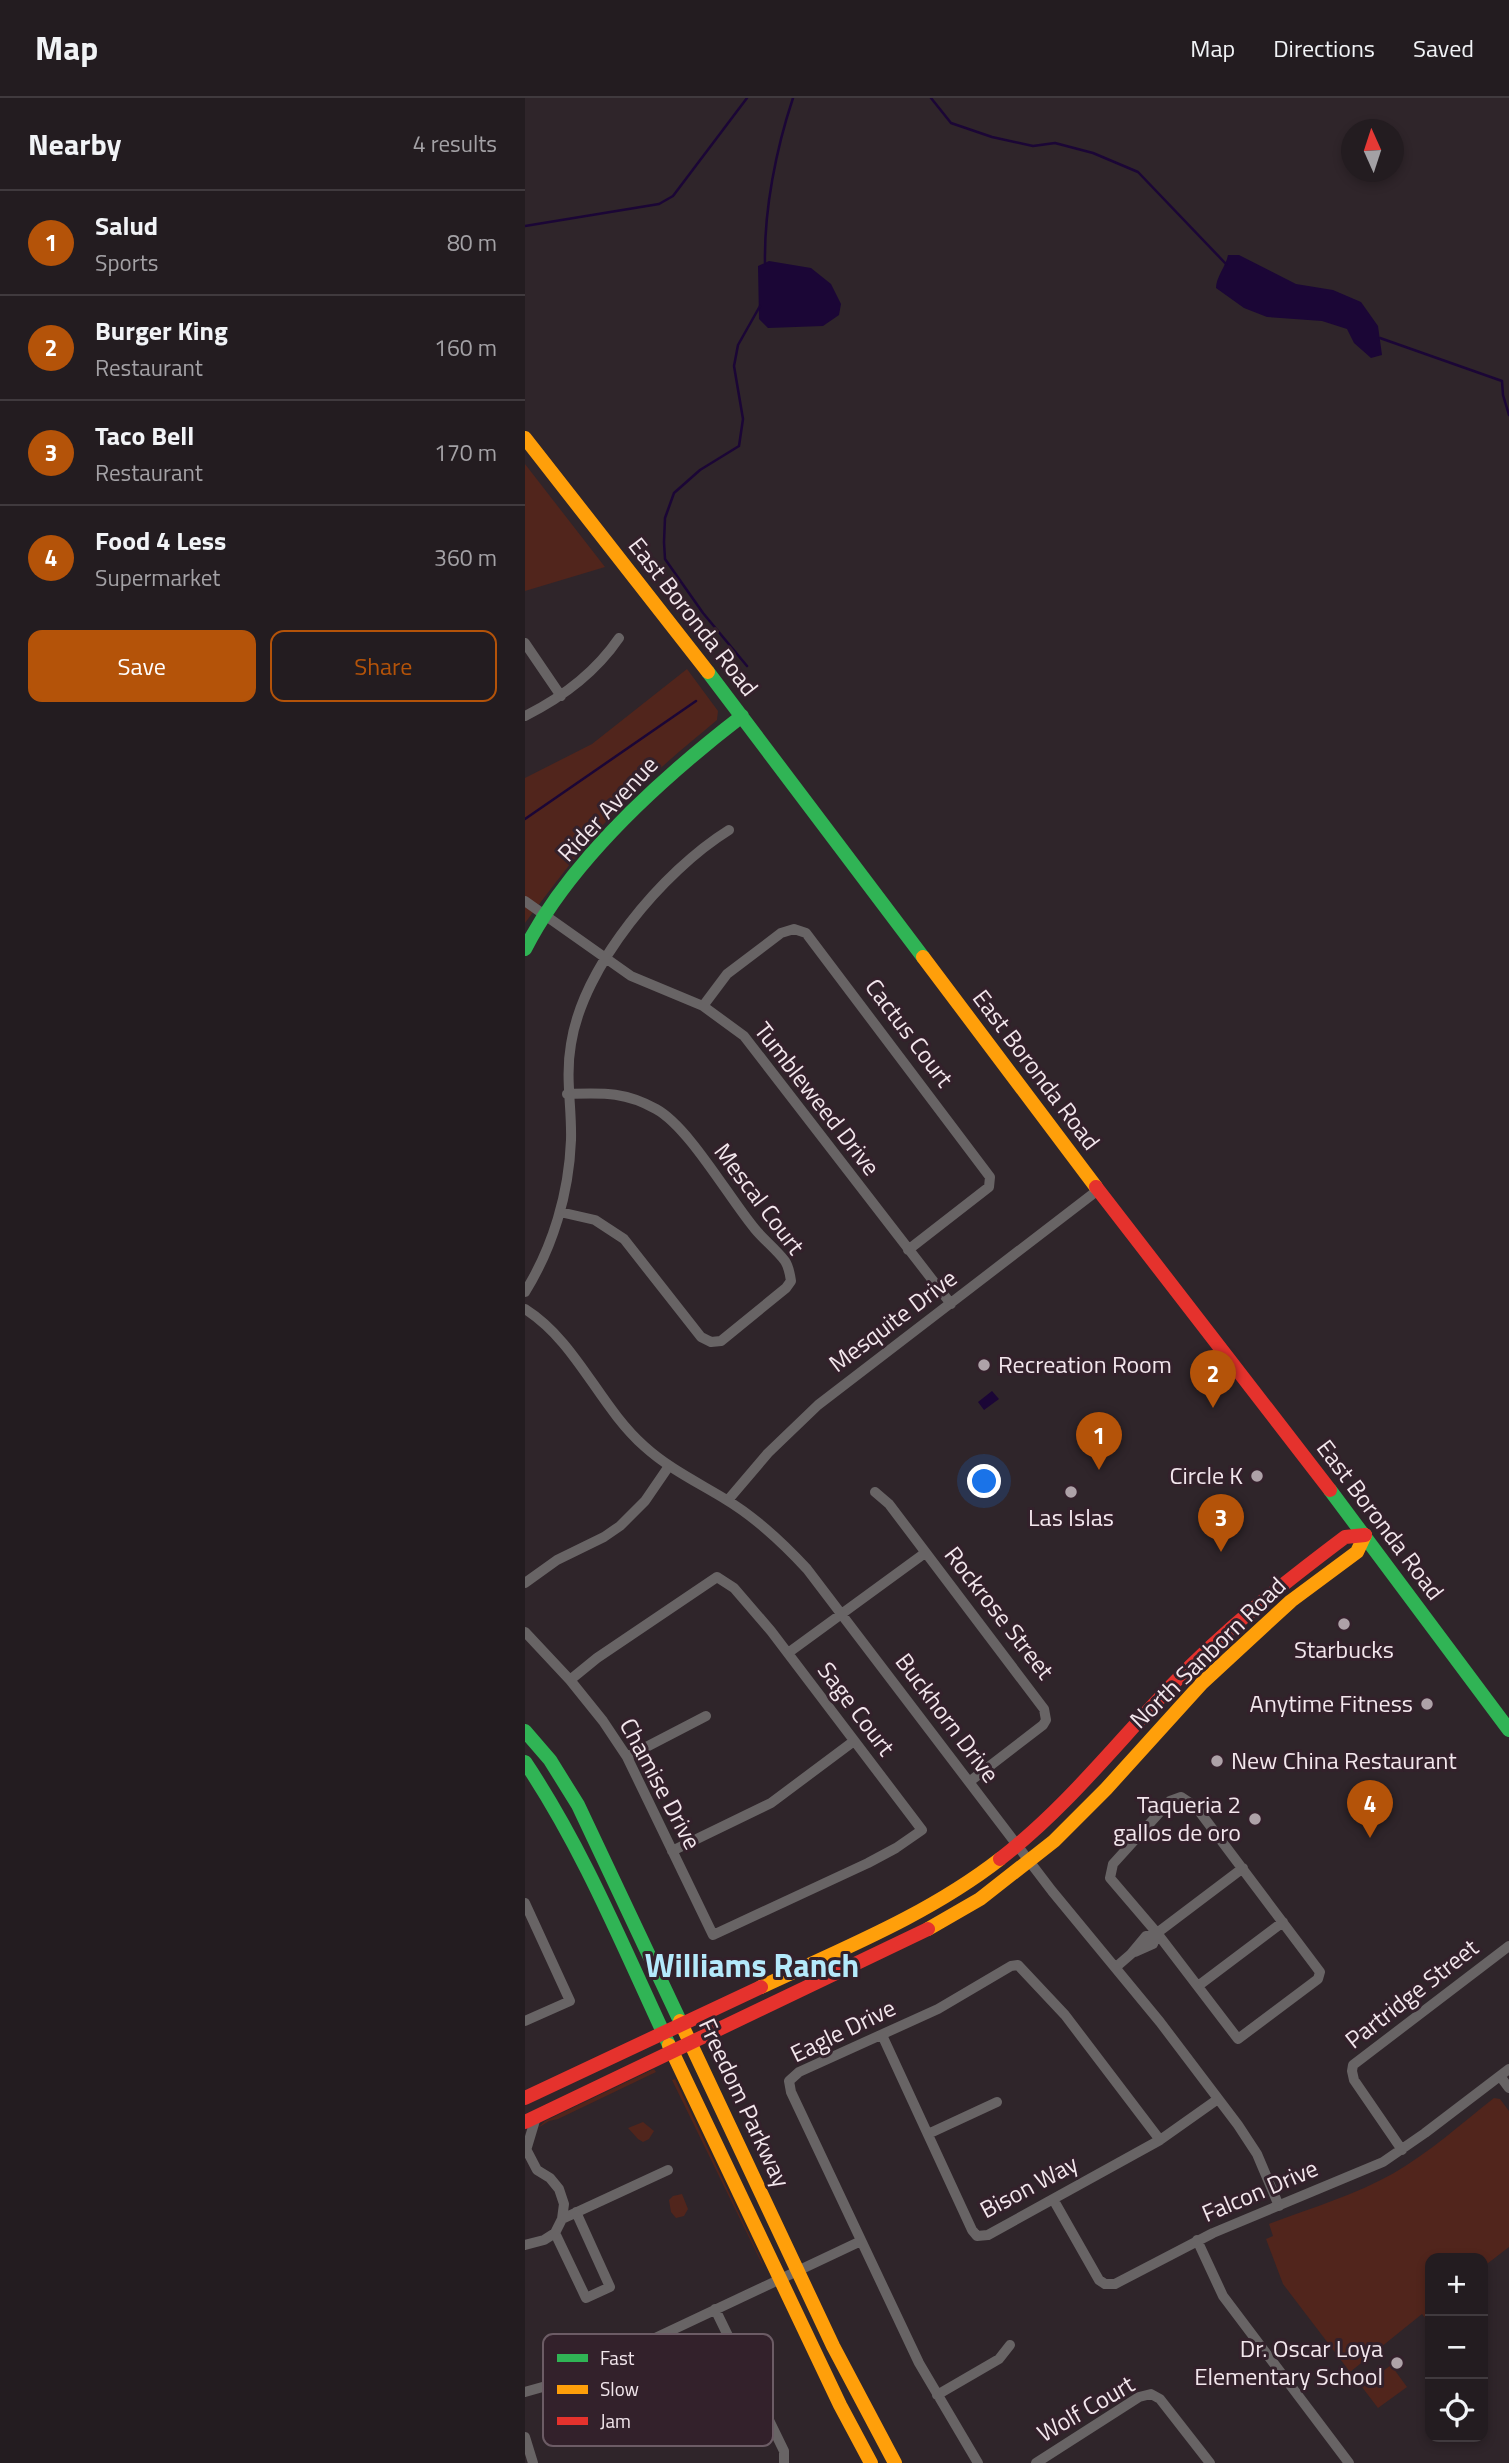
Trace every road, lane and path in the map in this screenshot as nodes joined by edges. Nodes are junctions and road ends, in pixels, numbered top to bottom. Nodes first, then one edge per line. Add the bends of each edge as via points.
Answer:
1 (525, 438) edge
2 (619, 638) dead end
3 (525, 643) edge
4 (561, 696) junction
5 (525, 716) edge
6 (742, 716) junction
7 (729, 830) dead end
8 (525, 901) edge
9 (545, 915) junction
10 (525, 949) edge
11 (605, 958) junction
12 (703, 1006) junction
13 (568, 1094) junction
14 (1098, 1190) junction
15 (560, 1212) junction
16 (908, 1250) junction
17 (525, 1292) edge
18 (951, 1304) junction
19 (525, 1309) edge
20 (669, 1466) junction
21 (875, 1492) dead end
22 (728, 1500) junction
23 (1364, 1535) junction
24 (925, 1553) junction
25 (525, 1583) edge
26 (842, 1615) junction
27 (525, 1632) edge
28 (788, 1653) junction
29 (570, 1680) junction
30 (706, 1716) dead end
31 (1509, 1730) edge
32 (525, 1731) edge
33 (854, 1741) junction
34 (627, 1758) junction
35 (525, 1762) edge
36 (969, 1782) junction
37 (1018, 1845) junction
38 (672, 1851) junction
39 (1030, 1861) junction
40 (1243, 1868) junction
41 (525, 1903) edge
42 (1283, 1922) junction
43 (1157, 1933) junction
44 (713, 1935) joint
45 (1509, 1946) edge
46 (1116, 1967) junction
47 (1198, 1986) junction
48 (525, 2021) edge
49 (682, 2025) junction
50 (664, 2034) junction
51 (882, 2035) junction
52 (690, 2043) junction
53 (672, 2052) junction
54 (1505, 2073) edge
55 (1509, 2088) edge
56 (525, 2098) edge
57 (1218, 2099) junction
58 (997, 2102) dead end
59 (530, 2119) edge
60 (928, 2134) junction
61 (1160, 2140) junction
62 (526, 2146) edge
63 (1402, 2150) junction
64 (668, 2170) dead end
65 (1053, 2199) junction
66 (1279, 2206) junction
67 (576, 2213) junction
68 (562, 2219) junction
69 (555, 2233) junction
70 (1198, 2240) junction
71 (861, 2241) junction
72 (525, 2245) edge
73 (798, 2270) junction
74 (779, 2279) junction
75 (715, 2309) junction
76 (662, 2334) edge
77 (727, 2334) edge
78 (1010, 2345) dead end
79 (543, 2387) edge
80 (525, 2392) edge
81 (937, 2395) junction
82 (773, 2428) edge
83 (525, 2437) edge
84 (533, 2463) edge
85 (784, 2463) edge
86 (871, 2463) edge
87 (895, 2463) edge
88 (978, 2463) edge
89 (1036, 2463) edge
90 (1210, 2463) edge
91 (1349, 2463) edge

1 - 6 main road, East Boronda Road
2 - 4 street via 594,668
3 - 4 street
4 - 5 street
6 - 9 main road, Rider Avenue via 632,811
6 - 14 main road, East Boronda Road
7 - 11 street via 703,846 645,906
8 - 9 street, Tumbleweed Drive
9 - 10 main road, Rider Avenue
9 - 11 street, Tumbleweed Drive
11 - 12 street, Tumbleweed Drive via 631,976
11 - 13 street via 576,1018
12 - 16 street, Tumbleweed Drive via 755,1049
12 - 16 street, Cactus Court via 727,974 781,933 794,929 806,933 990,1177 989,1187
13 - 15 street via 571,1139
13 - 15 street, Mescal Court via 624,1095 660,1111 678,1127 783,1259 791,1281 722,1341 711,1342 701,1337 624,1239 595,1220
14 - 18 street, Mesquite Drive
14 - 23 main road, East Boronda Road
15 - 17 street
16 - 18 street, Tumbleweed Drive
18 - 22 street, Mesquite Drive via 818,1405
19 - 20 street, Buckhorn Drive via 549,1326 636,1439
20 - 22 street, Buckhorn Drive
20 - 25 street via 645,1501 620,1526
21 - 24 street, Rockrose Street
22 - 26 street, Buckhorn Drive via 794,1555
23 - 31 main road, East Boronda Road
23 - 37 main road, North Sanborn Road via 1345,1537 1239,1620 1171,1686 1077,1790
23 - 39 main road, North Sanborn Road via 1357,1552 1291,1601 1202,1683 1082,1815
24 - 26 street
24 - 36 street, Rockrose Street via 1044,1709 1043,1725
26 - 28 street
26 - 36 street, Buckhorn Drive
27 - 29 street, Chamise Drive
28 - 29 street, Sage Court via 734,1588 717,1577
28 - 33 street, Sage Court
29 - 34 street, Chamise Drive
30 - 34 street
32 - 49 main road, Freedom Parkway via 578,1805
33 - 38 street via 771,1803
33 - 44 street, Sage Court via 922,1830 869,1863
34 - 38 street, Chamise Drive
35 - 50 main road, Freedom Parkway via 573,1842
36 - 37 street, Buckhorn Drive
37 - 39 street, Buckhorn Drive
37 - 49 main road, North Sanborn Road via 929,1906
38 - 44 street, Chamise Drive
39 - 46 street, Buckhorn Drive
39 - 52 main road, North Sanborn Road via 980,1899 909,1940
40 - 42 street
40 - 43 street
40 - 43 street via 1191,1802 1181,1797 1170,1801 1110,1870 1112,1882
41 - 48 street via 570,2001
42 - 47 street
42 - 47 street via 1319,1970 1318,1979 1238,2039
43 - 46 street via 1153,1944
43 - 47 street
45 - 63 street, Partridge Street via 1353,2065 1354,2080
46 - 57 street, Buckhorn Drive
49 - 50 main road, North Sanborn Road
49 - 52 main road, Freedom Parkway
50 - 53 main road, Freedom Parkway
50 - 56 main road, North Sanborn Road
51 - 60 street, Bison Way
51 - 61 street, Eagle Drive via 1020,1965
51 - 71 street, Eagle Drive via 789,2081
52 - 53 main road, North Sanborn Road
52 - 73 main road, Freedom Parkway
53 - 59 main road, North Sanborn Road
53 - 74 main road, Freedom Parkway
54 - 55 street
54 - 63 street, Falcon Drive
57 - 61 street, Bison Way
57 - 66 street, Buckhorn Drive via 1257,2154
58 - 60 street
59 - 62 street
60 - 65 street, Bison Way via 977,2236 988,2235
61 - 65 street, Bison Way
62 - 68 street via 537,2170 559,2189
63 - 66 street, Falcon Drive
64 - 67 street
65 - 70 street, Falcon Drive via 1105,2284 1123,2281
66 - 70 street, Falcon Drive
67 - 68 street
67 - 69 street via 610,2287 586,2298
68 - 69 street
69 - 72 street
70 - 91 street via 1223,2296
71 - 73 street
71 - 81 street, Eagle Drive
73 - 74 street
73 - 87 main road, Freedom Parkway
74 - 75 street
74 - 86 main road, Freedom Parkway
75 - 76 street
75 - 77 street
78 - 81 street via 999,2359
79 - 80 street
81 - 88 street, Eagle Drive
82 - 85 street via 784,2451
83 - 84 street
89 - 90 street, Wolf Court via 1139,2397 1151,2394 1160,2399

